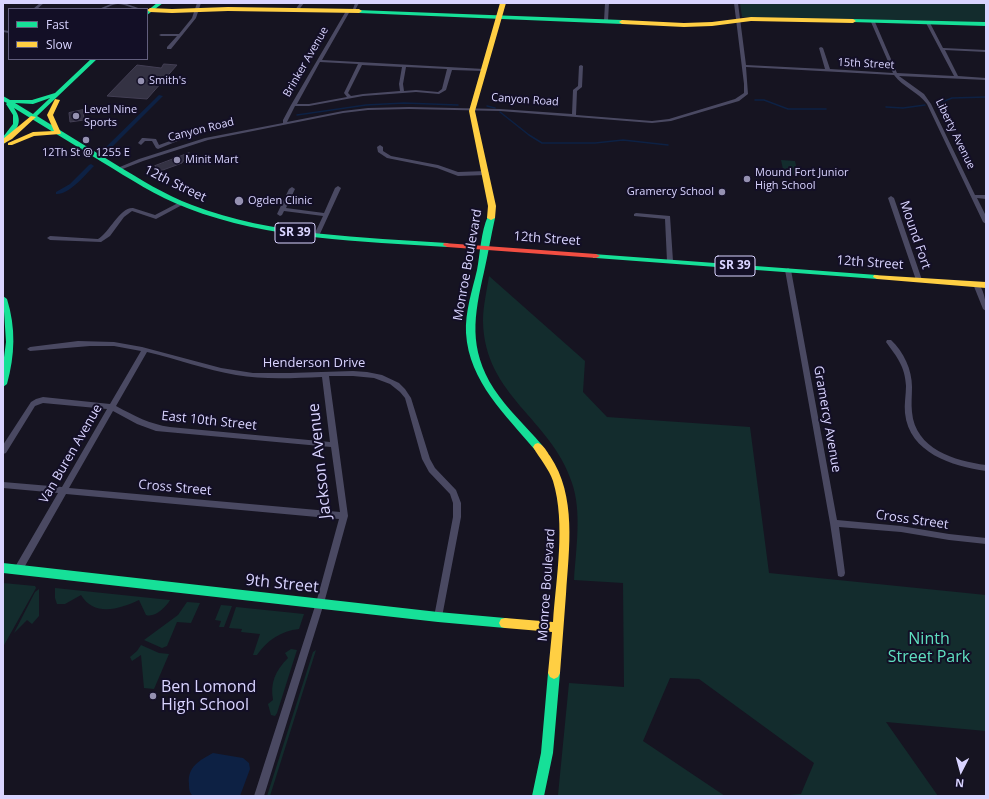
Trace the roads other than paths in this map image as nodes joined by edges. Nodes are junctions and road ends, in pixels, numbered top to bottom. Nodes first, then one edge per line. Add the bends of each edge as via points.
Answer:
1 (119, 3) edge
2 (160, 3) edge
3 (503, 3) edge
4 (606, 3) edge
5 (736, 3) edge
6 (198, 7) edge
7 (300, 7) edge
8 (104, 8) edge
9 (136, 8) edge
10 (353, 9) edge
11 (148, 11) edge
12 (499, 17) junction
13 (739, 20) junction
14 (606, 21) junction
15 (872, 22) junction
16 (928, 23) junction
17 (986, 24) edge
18 (161, 34) dead end
19 (179, 36) junction
20 (169, 48) dead end
21 (821, 48) dead end
22 (942, 49) junction
23 (986, 51) edge
24 (93, 60) edge
25 (319, 61) junction
26 (360, 64) junction
27 (404, 66) junction
28 (581, 66) dead end
29 (744, 66) junction
30 (450, 68) junction
31 (484, 70) junction
32 (828, 70) junction
33 (896, 74) junction
34 (957, 78) junction
35 (986, 79) edge
36 (62, 91) junction
37 (402, 92) junction
38 (349, 96) junction
39 (5, 99) edge
40 (293, 105) junction
41 (473, 109) junction
42 (574, 116) junction
43 (33, 117) junction
44 (286, 124) junction
45 (59, 133) junction
46 (183, 138) dead end
47 (7, 142) edge
48 (141, 143) dead end
49 (380, 147) dead end
50 (3, 151) edge
51 (118, 169) junction
52 (486, 173) junction
53 (338, 188) dead end
54 (292, 189) dead end
55 (973, 196) junction
56 (986, 197) edge
57 (891, 198) dead end
58 (180, 204) junction
59 (325, 215) junction
60 (636, 215) dead end
61 (986, 222) edge
62 (317, 235) junction
63 (50, 238) dead end
64 (484, 248) junction
65 (670, 261) junction
66 (788, 270) junction
67 (919, 280) junction
68 (976, 284) junction
69 (986, 285) edge
70 (3, 299) edge
71 (986, 309) edge
72 (889, 342) dead end
73 (30, 349) dead end
74 (145, 350) junction
75 (325, 374) junction
76 (3, 384) edge
77 (112, 407) junction
78 (335, 444) junction
79 (3, 451) edge
80 (986, 468) edge
81 (3, 484) edge
82 (65, 490) junction
83 (344, 516) junction
84 (834, 523) junction
85 (986, 541) edge
86 (3, 568) edge
87 (18, 570) junction
88 (842, 573) dead end
89 (320, 603) junction
90 (438, 617) junction
91 (557, 627) junction
92 (259, 796) edge
93 (538, 796) edge

1 - 8 street
1 - 9 street
2 - 11 main road
3 - 12 main road, Monroe Boulevard
4 - 14 street
5 - 13 street
6 - 7 main road
6 - 11 main road
6 - 19 street via 194,18
7 - 10 main road
10 - 12 main road
10 - 25 street, Brinker Avenue
12 - 14 main road
12 - 31 main road, Monroe Boulevard
13 - 14 main road via 699,25
13 - 15 main road
13 - 29 street, Canyon Road
15 - 16 main road
15 - 33 street, Liberty Avenue
16 - 17 main road
16 - 22 street
18 - 19 street
19 - 20 street
21 - 32 street
22 - 23 street
22 - 34 street
24 - 36 main road
25 - 26 street
25 - 40 street, Brinker Avenue
26 - 27 street
26 - 38 street via 346,93
27 - 30 street
27 - 37 street
28 - 42 street via 580,87 574,90
29 - 32 street, 15th Street
29 - 42 street, Canyon Road via 747,91 744,96 698,112 659,121
30 - 31 street
30 - 37 street via 442,92
31 - 41 main road, Monroe Boulevard
32 - 33 street, 15th Street
33 - 34 street, 15th Street
33 - 55 street, Liberty Avenue via 921,93 930,104
34 - 35 street, 15th Street
36 - 39 main road via 33,102 23,103
36 - 43 main road
36 - 45 main road via 50,114
37 - 38 street
38 - 40 street via 309,105
39 - 43 main road, SR 39
39 - 47 main road via 17,115 18,121
40 - 44 street, Brinker Avenue via 285,120
41 - 42 street, Canyon Road
41 - 44 street, Canyon Road via 368,109
41 - 52 main road, Monroe Boulevard
43 - 45 main road, SR 39
43 - 47 main road
44 - 51 street, Canyon Road via 188,144
45 - 47 main road via 38,132
45 - 51 main road, SR 39
46 - 48 street via 158,146 154,140 144,139
47 - 50 main road
49 - 52 street via 389,157 451,172
51 - 58 main road, 12th Street / SR 39
52 - 64 main road, Monroe Boulevard via 492,212
53 - 59 street
54 - 59 street via 281,212
55 - 56 street
55 - 61 street, Liberty Avenue
57 - 67 street, Mound Fort
58 - 62 main road, 12th Street / SR 39 via 230,221
58 - 63 street via 156,217 131,209 125,212 105,238 99,241
59 - 62 street
60 - 65 street via 668,217
62 - 64 main road, 12th Street / SR 39
64 - 65 main road, 12th Street / SR 39
64 - 91 main road, Monroe Boulevard via 470,318 473,350 478,369 489,389 543,452 558,481 564,507 564,521
65 - 66 main road, 12th Street / SR 39
66 - 67 main road, 12th Street / SR 39
66 - 84 street, Gramercy Avenue
67 - 68 main road, 12th Street / SR 39
68 - 69 main road, 12th Street / SR 39
68 - 71 street
70 - 76 main road via 11,333 10,358
72 - 80 street via 898,351 906,372 909,384 908,417 922,443 938,454 963,464
73 - 74 street, Henderson Drive via 90,343 116,344
74 - 75 street, Henderson Drive via 235,373 274,376
74 - 77 street, Van Buren Avenue
75 - 78 street, Jackson Avenue
75 - 90 street, Henderson Drive via 347,373 379,377 404,390 426,459 432,470 453,492 457,503 457,517
77 - 78 street, East 10th Street via 156,428
77 - 79 street, East 10th Street via 38,401
77 - 82 street, Van Buren Avenue
78 - 83 street, Jackson Avenue
81 - 82 street, Cross Street
82 - 83 street, Cross Street
82 - 87 street, Van Buren Avenue
83 - 89 street, Jackson Avenue
84 - 85 street, Cross Street
84 - 88 street, Gramercy Avenue
86 - 87 main road, 9th Street
87 - 89 main road, 9th Street
89 - 90 main road, 9th Street
89 - 92 street, Jackson Avenue
90 - 91 main road, 9th Street
91 - 93 main road, Monroe Boulevard via 549,745

